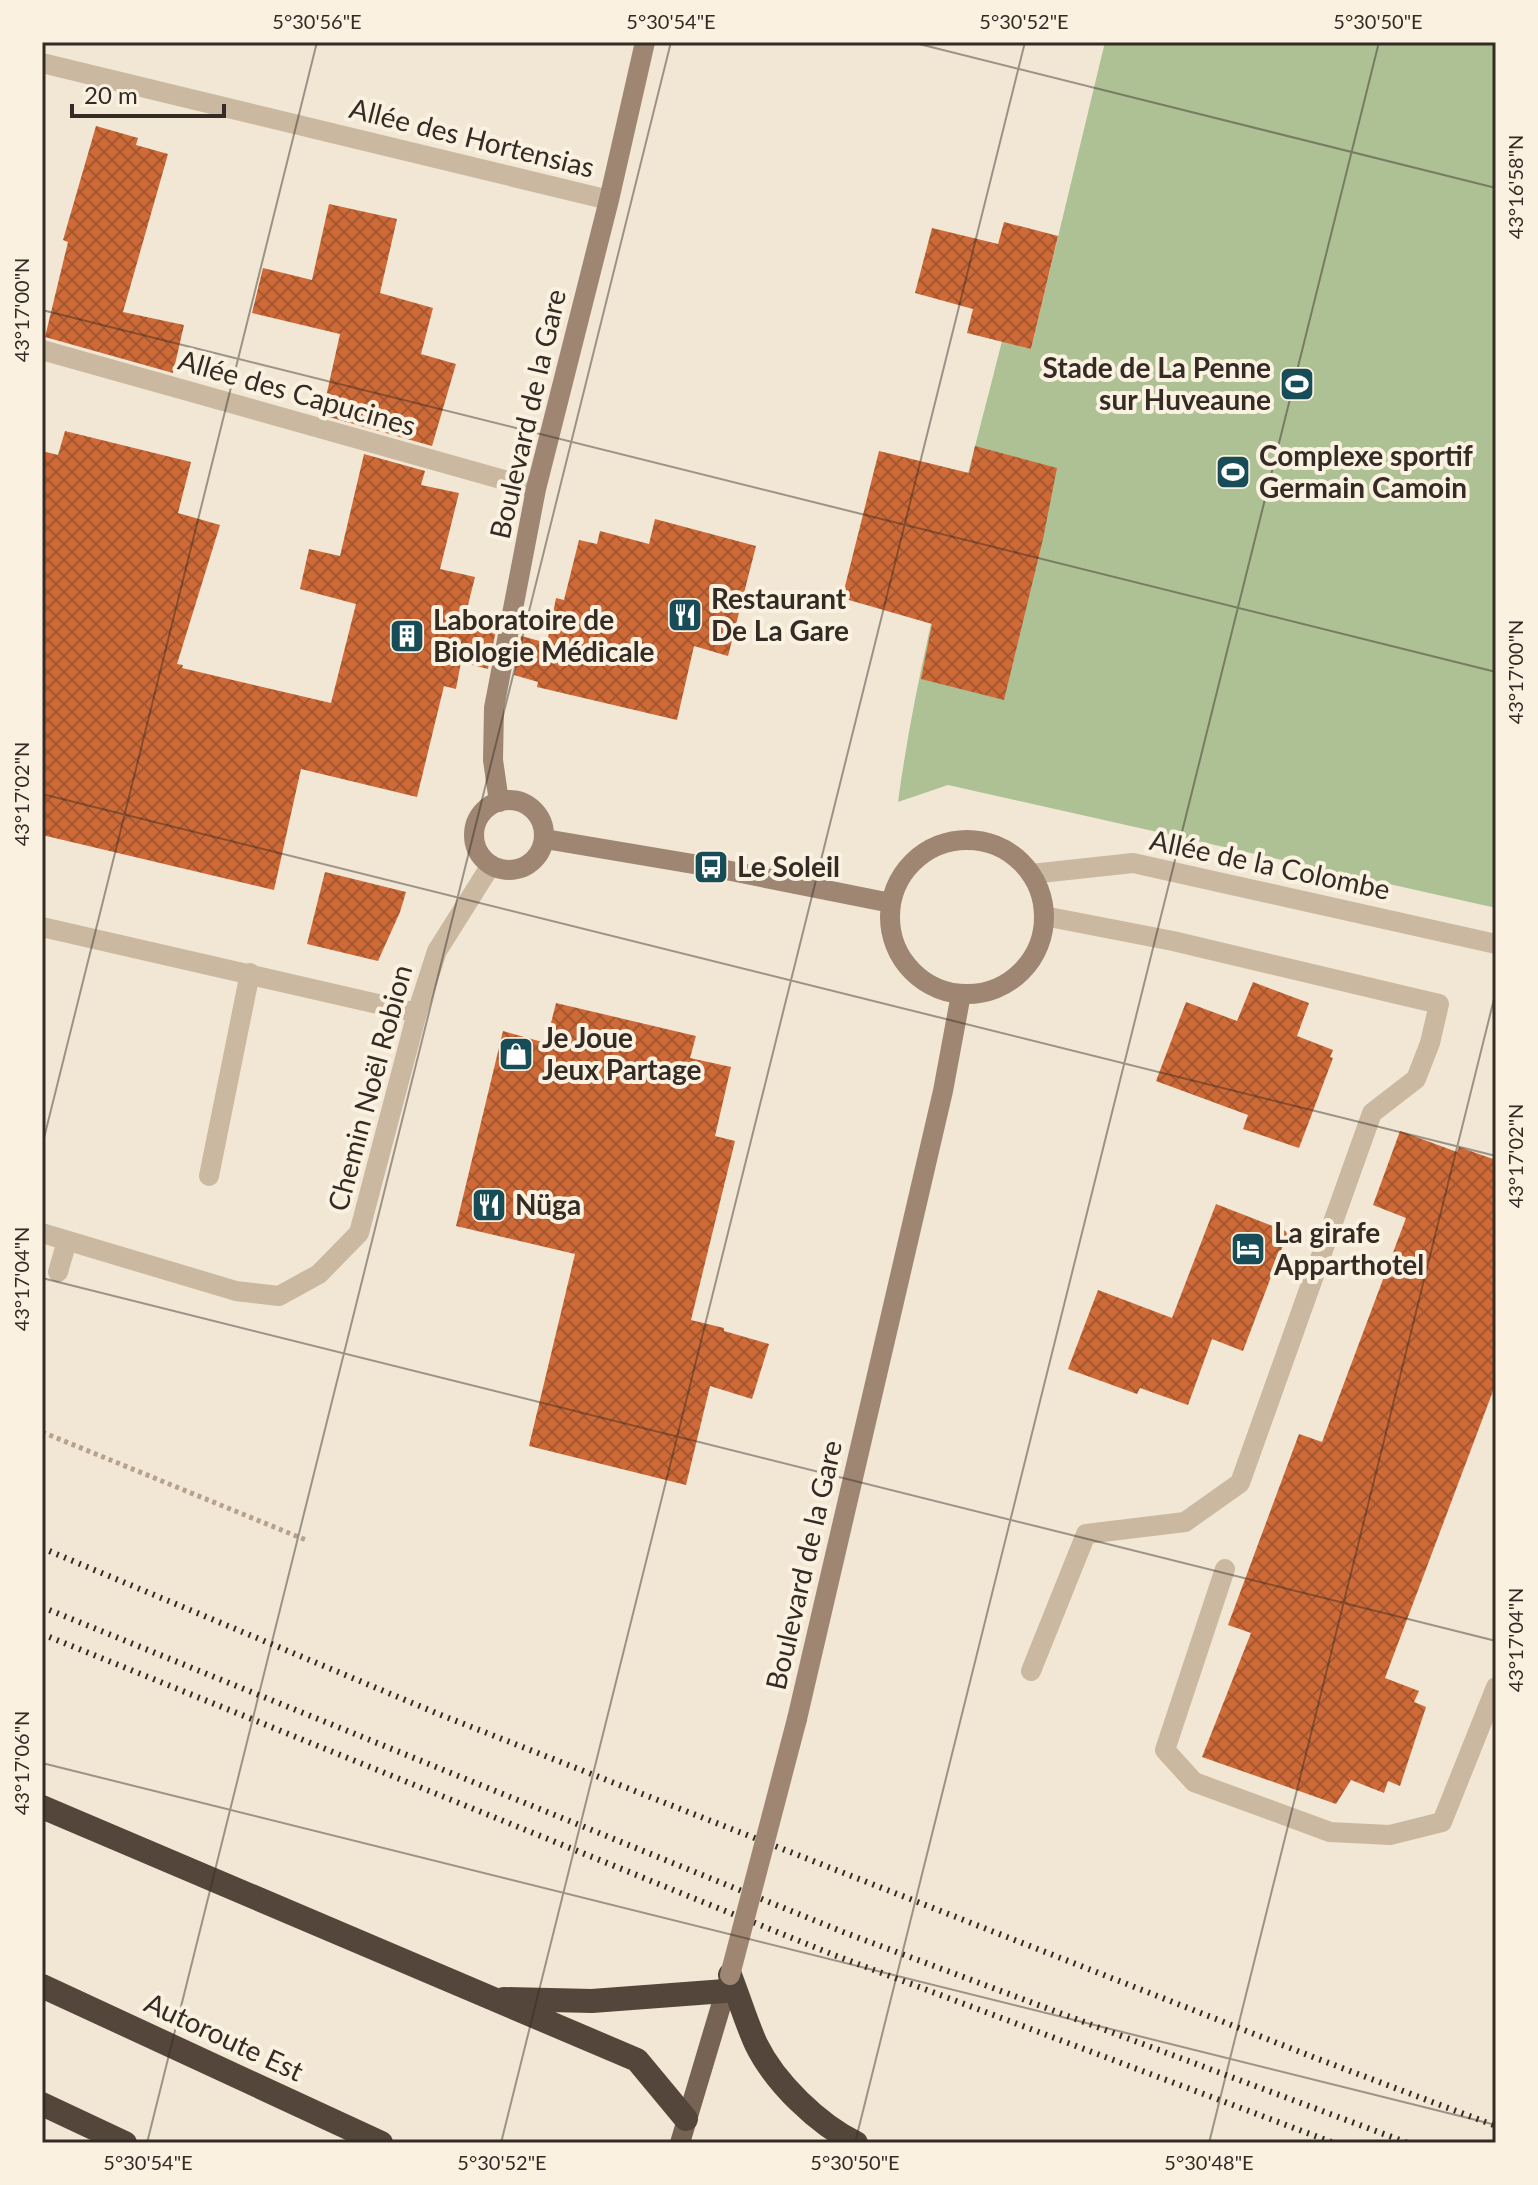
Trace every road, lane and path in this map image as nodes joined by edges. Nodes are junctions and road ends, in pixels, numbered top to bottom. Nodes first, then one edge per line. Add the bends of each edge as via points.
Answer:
1 (645, 42) edge
2 (42, 63) edge
3 (609, 200) junction
4 (42, 350) edge
5 (536, 489) junction
6 (499, 802) junction
7 (545, 839) junction
8 (491, 865) junction
9 (1031, 874) junction
10 (891, 903) junction
11 (1044, 916) junction
12 (42, 927) edge
13 (1496, 944) edge
14 (250, 973) junction
15 (961, 994) junction
16 (417, 1013) junction
17 (209, 1176) dead end
18 (42, 1233) edge
19 (67, 1241) junction
20 (58, 1272) dead end
21 (42, 1432) edge
22 (306, 1540) dead end
23 (1225, 1569) dead end
24 (1031, 1671) dead end
25 (1496, 1687) edge
26 (42, 1807) edge
27 (728, 1983) junction
28 (42, 1986) edge
29 (493, 1999) junction
30 (42, 2104) edge
31 (682, 2133) edge
32 (125, 2143) edge
33 (381, 2143) edge
34 (856, 2143) edge

1 - 3 main road, Boulevard de la Gare
2 - 3 street, Allée des Hortensias
3 - 5 main road, Boulevard de la Gare
4 - 5 street, Allée des Capucines
5 - 6 main road, Boulevard de la Gare via 494,708
6 - 7 main road via 516,801 532,808
6 - 8 main road via 485,809 474,838
7 - 8 main road via 538,856 525,866 507,870
7 - 10 main road
8 - 16 street, Chemin Noël Robion via 437,951
9 - 10 main road via 1013,855 990,844 951,842 916,859 900,878
9 - 11 main road
9 - 13 street, Allée de la Colombe via 1133,863
10 - 15 main road via 890,929 906,964 935,988
11 - 15 main road via 1041,941 1029,964 986,992
11 - 24 street via 1439,1004 1416,1079 1372,1113 1240,1483 1185,1522 1086,1534
12 - 14 street
14 - 16 street
14 - 17 street
15 - 27 main road, Boulevard de la Gare, bridge via 797,1719
16 - 19 street, Chemin Noël Robion via 359,1233 319,1274 279,1296 236,1291
18 - 19 street, Chemin Noël Robion
19 - 20 street
21 - 22 path
23 - 25 street via 1165,1750 1194,1782 1330,1832 1390,1835 1442,1822
26 - 29 highway
27 - 29 highway via 592,2001
27 - 31 main road, Boulevard de la Gare
27 - 34 highway via 757,2046 794,2098
28 - 33 highway, Autoroute Est
29 - 31 highway via 637,2060
30 - 32 highway

